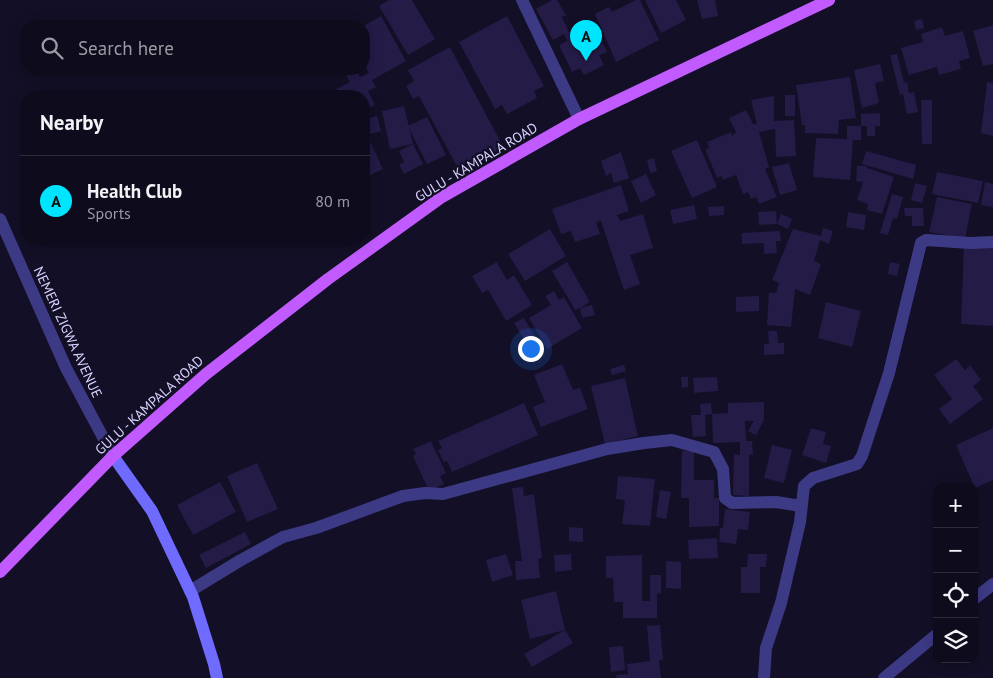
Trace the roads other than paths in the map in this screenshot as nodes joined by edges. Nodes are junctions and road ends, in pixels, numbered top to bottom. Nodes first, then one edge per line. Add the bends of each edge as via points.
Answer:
1 (522, 0) edge
2 (829, 0) edge
3 (579, 119) junction
4 (0, 219) edge
5 (993, 242) edge
6 (113, 456) junction
7 (801, 506) junction
8 (0, 572) edge
9 (993, 584) edge
10 (190, 591) junction
11 (978, 596) edge
12 (933, 637) edge
13 (217, 678) edge
14 (764, 678) edge
15 (884, 678) edge

1 - 3 street
2 - 3 main road, GULU - KAMPALA ROAD
3 - 6 main road, GULU - KAMPALA ROAD via 442,197 328,279 206,374
4 - 6 street, NEMERI ZIGWA AVENUE via 66,368
5 - 7 street via 926,240 921,243 889,373 862,456 857,464 813,478 804,486
6 - 8 main road, GULU - KAMPALA ROAD
6 - 10 street via 152,511
7 - 10 street via 776,502 732,503 725,498 723,469 714,452 672,440 644,443 607,449 443,494 403,496 282,537
7 - 14 street via 781,603 766,648
9 - 11 street
10 - 13 street
12 - 15 street

